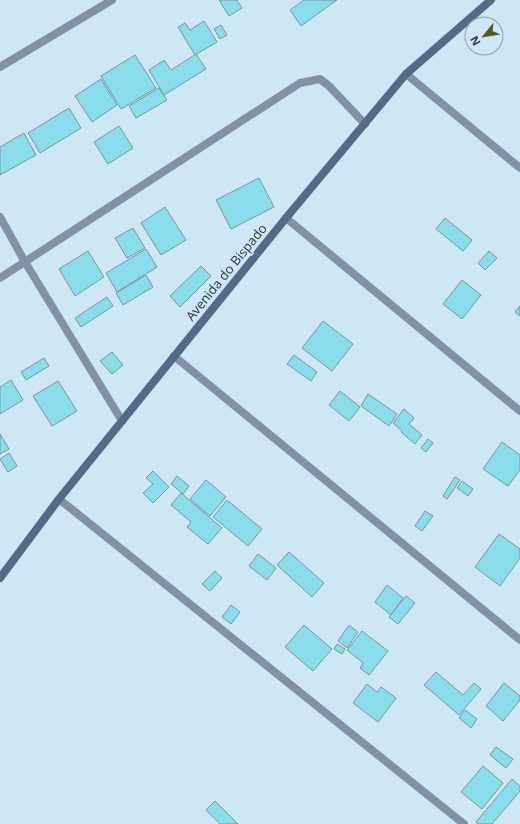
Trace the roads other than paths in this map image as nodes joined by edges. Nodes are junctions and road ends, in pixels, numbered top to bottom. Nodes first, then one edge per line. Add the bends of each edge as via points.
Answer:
1 (112, 0) edge
2 (491, 0) edge
3 (0, 67) edge
4 (406, 74) junction
5 (365, 124) junction
6 (520, 168) edge
7 (0, 217) edge
8 (286, 218) junction
9 (25, 262) junction
10 (0, 278) edge
11 (174, 356) junction
12 (520, 411) edge
13 (122, 421) junction
14 (60, 499) junction
15 (0, 578) edge
16 (520, 640) edge
17 (464, 824) edge

1 - 3 street
2 - 4 main road, Avenida do Bispado
4 - 5 main road, Avenida do Bispado
4 - 6 street
5 - 8 main road, Avenida do Bispado
5 - 9 street via 320,79 300,83
7 - 9 street
8 - 11 main road, Avenida do Bispado
8 - 12 street
9 - 10 street
9 - 13 street
11 - 13 main road, Avenida do Bispado
11 - 16 street
13 - 14 main road, Avenida do Bispado
14 - 15 main road, Avenida do Bispado
14 - 17 street

